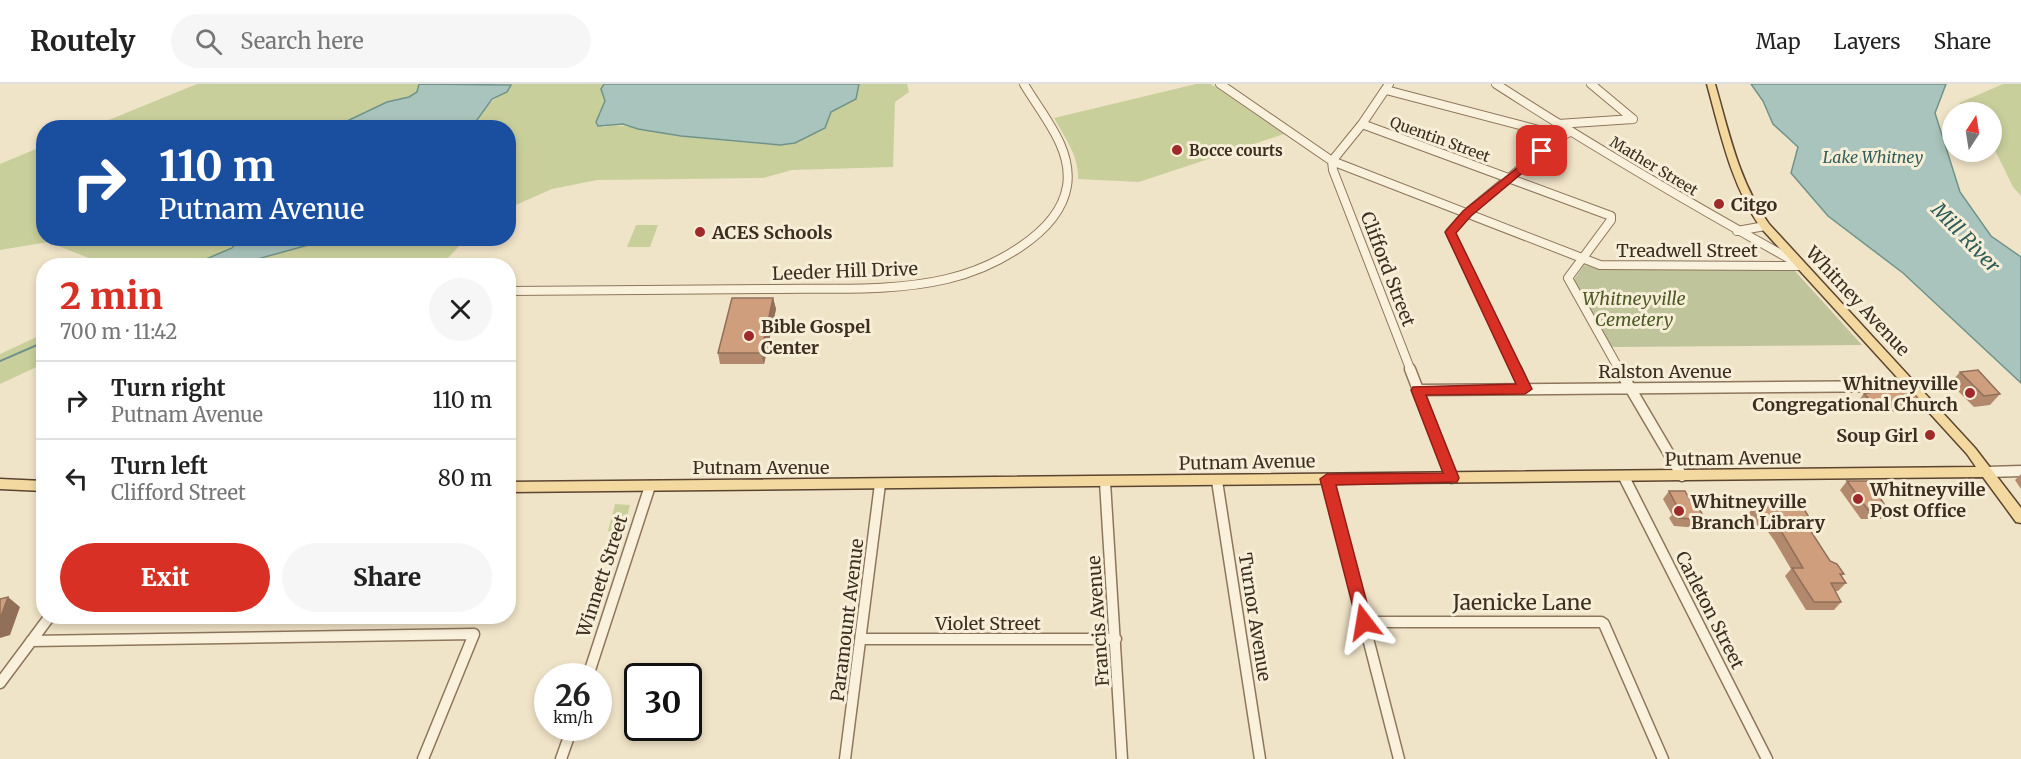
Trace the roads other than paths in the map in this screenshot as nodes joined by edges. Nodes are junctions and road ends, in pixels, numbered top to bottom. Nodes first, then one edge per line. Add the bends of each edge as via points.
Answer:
1 (1024, 84) edge
2 (1220, 84) edge
3 (1496, 84) edge
4 (1591, 84) edge
5 (1712, 84) edge
6 (1388, 87) edge
7 (1362, 124) junction
8 (1557, 124) junction
9 (1570, 132) junction
10 (1332, 161) junction
11 (1509, 179) junction
12 (1467, 213) junction
13 (1764, 226) junction
14 (1737, 231) junction
15 (1582, 258) junction
16 (1801, 266) junction
17 (516, 291) edge
18 (1912, 386) junction
19 (1630, 388) junction
20 (1525, 389) junction
21 (1418, 390) junction
22 (2021, 471) edge
23 (1988, 472) junction
24 (1682, 476) junction
25 (1624, 477) junction
26 (1452, 478) junction
27 (1327, 479) junction
28 (1217, 481) junction
29 (1105, 482) junction
30 (0, 484) edge
31 (880, 484) junction
32 (36, 486) edge
33 (650, 486) junction
34 (516, 487) edge
35 (2021, 518) edge
36 (1364, 622) junction
37 (44, 624) edge
38 (861, 639) junction
39 (1116, 639) junction
40 (31, 641) junction
41 (592, 663) edge
42 (0, 683) edge
43 (567, 741) edge
44 (423, 759) edge
45 (561, 759) edge
46 (845, 759) edge
47 (1122, 759) edge
48 (1260, 759) edge
49 (1399, 759) edge
50 (1663, 759) edge
51 (1767, 759) edge

1 - 17 street, Leeder Hill Drive via 1060,144 1068,172 1064,196 1047,225 1026,243 962,274 917,284 865,288
2 - 10 street, Treadwell Street
3 - 8 street, Mather Street
4 - 8 street via 1633,119
5 - 13 main road, Whitney Avenue via 1742,190
6 - 7 street
6 - 9 street via 1554,134
7 - 10 street
7 - 11 street, Quentin Street
8 - 9 street, Mather Street
9 - 11 street
9 - 14 street, Mather Street
10 - 12 street, Treadwell Street
10 - 21 street, Clifford Street
11 - 12 street
11 - 15 street, Quentin Street via 1611,216
12 - 15 street, Treadwell Street
12 - 20 street via 1452,228 1451,236
13 - 14 street
13 - 16 main road, Whitney Avenue
14 - 16 street, Mather Street
15 - 16 street, Treadwell Street via 1617,266
15 - 19 street via 1568,278 1569,283
16 - 18 main road, Whitney Avenue
18 - 19 street, Ralston Avenue
18 - 23 main road, Whitney Avenue
19 - 20 street, Ralston Avenue
19 - 24 street
20 - 21 street, Ralston Avenue
21 - 26 street, Clifford Street
22 - 23 street, Putnam Avenue
23 - 24 main road, Putnam Avenue
23 - 35 main road, Whitney Avenue
24 - 25 main road, Putnam Avenue
25 - 26 main road, Putnam Avenue
25 - 51 street, Carleton Street
26 - 27 main road, Putnam Avenue
27 - 28 main road, Putnam Avenue
27 - 36 street
28 - 29 main road, Putnam Avenue
28 - 48 street, Turnor Avenue
29 - 31 main road, Putnam Avenue
29 - 39 street, Francis Avenue
30 - 32 main road
31 - 33 main road, Putnam Avenue
31 - 38 street, Paramount Avenue
33 - 34 main road, Putnam Avenue
33 - 41 street, Winnett Street
36 - 49 street
36 - 50 street, Jaenicke Lane via 1601,622
37 - 40 street
38 - 39 street, Violet Street
38 - 46 street, Paramount Avenue
39 - 47 street, Francis Avenue
40 - 42 street
40 - 44 street via 474,634
43 - 45 street

